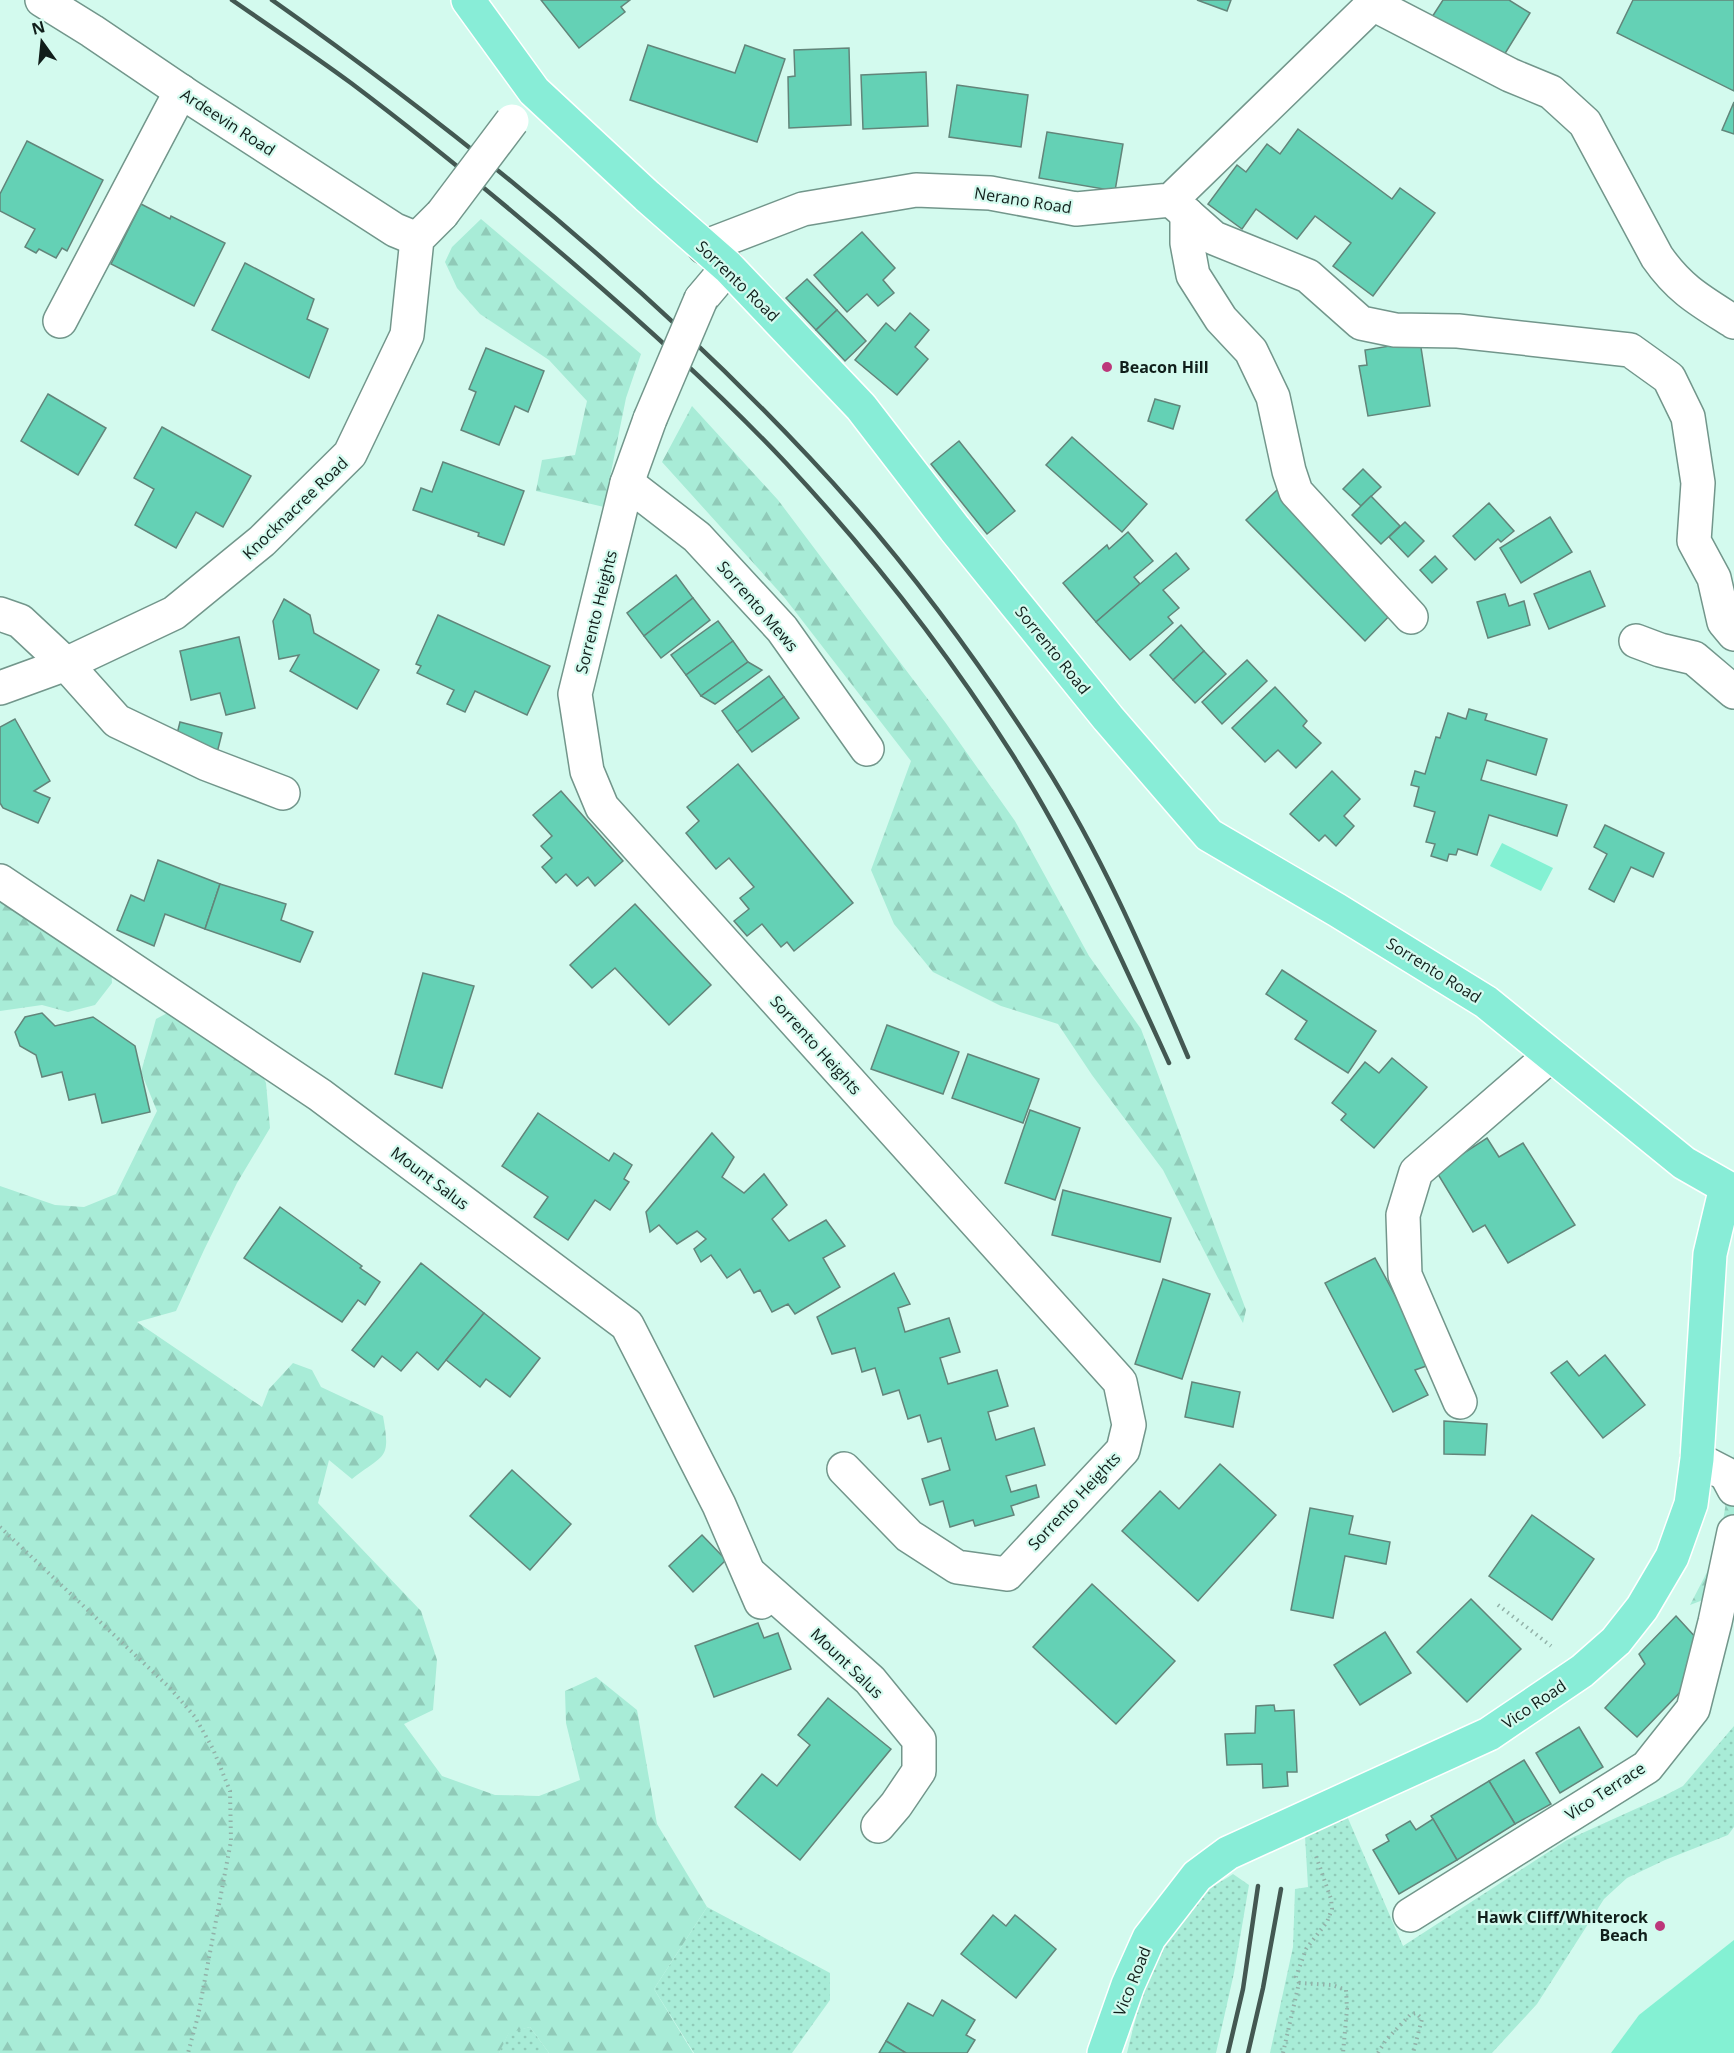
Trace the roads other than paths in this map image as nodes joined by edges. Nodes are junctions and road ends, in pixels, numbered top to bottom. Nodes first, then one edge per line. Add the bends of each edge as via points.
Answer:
1 (42, 0) edge
2 (468, 0) edge
3 (1375, 2) edge
4 (181, 91) junction
5 (534, 91) junction
6 (1179, 207) junction
7 (417, 239) junction
8 (716, 257) junction
9 (60, 321) dead end
10 (1734, 322) edge
11 (627, 483) junction
12 (0, 614) edge
13 (1411, 617) dead end
14 (1734, 634) edge
15 (1635, 640) dead end
16 (66, 664) junction
17 (0, 688) edge
18 (1734, 692) edge
19 (867, 749) dead end
20 (283, 793) dead end
21 (0, 881) edge
22 (1551, 1055) junction
23 (1730, 1188) edge
24 (1460, 1402) dead end
25 (1697, 1459) junction
26 (844, 1468) dead end
27 (1734, 1489) edge
28 (1734, 1532) edge
29 (878, 1826) dead end
30 (1410, 1915) dead end
31 (1104, 2053) edge

1 - 4 street, Ardeevin Road
2 - 5 main road, Sorrento Road
3 - 6 street
3 - 10 street via 1510,75 1551,92 1585,123 1671,277 1690,295
4 - 7 street, Ardeevin Road via 395,230
4 - 9 street
5 - 7 street, bridge via 442,214
5 - 8 main road, Sorrento Road
6 - 8 street, Nerano Road via 1076,209 990,193 916,190 803,209
6 - 13 street via 1193,276 1221,320 1251,351 1273,397 1296,492
6 - 14 street via 1214,238 1308,276 1361,323 1395,330 1458,331 1630,350 1669,378 1688,417 1698,483 1694,541 1714,578 1724,622
7 - 16 street, Knocknacree Road via 407,335 350,454 262,541 174,613
8 - 11 street, Sorrento Heights, bridge
8 - 22 main road, Sorrento Road via 861,407 1108,718 1209,835 1486,1002
11 - 19 street, Sorrento Mews via 697,537 782,629
11 - 26 street, Sorrento Heights via 575,694 587,771 602,807 1120,1382 1129,1425 1123,1450 1007,1574 957,1567 909,1536
12 - 16 street via 20,621
15 - 18 street via 1694,658
16 - 17 street, Knocknacree Road
16 - 20 street via 117,721 207,764
21 - 29 street, Mount Salus via 320,1095 627,1325 719,1505 755,1588 870,1680 919,1740 919,1771
22 - 23 main road, Sorrento Road via 1684,1163
22 - 24 street via 1416,1172 1403,1215 1405,1275
23 - 25 main road, Vico Road via 1710,1254
25 - 27 street via 1726,1474
25 - 31 main road, Vico Road via 1691,1504 1672,1557 1642,1608 1616,1641 1582,1671 1490,1734 1228,1853 1197,1876 1149,1938
28 - 30 street, Vico Terrace via 1693,1709 1647,1767

